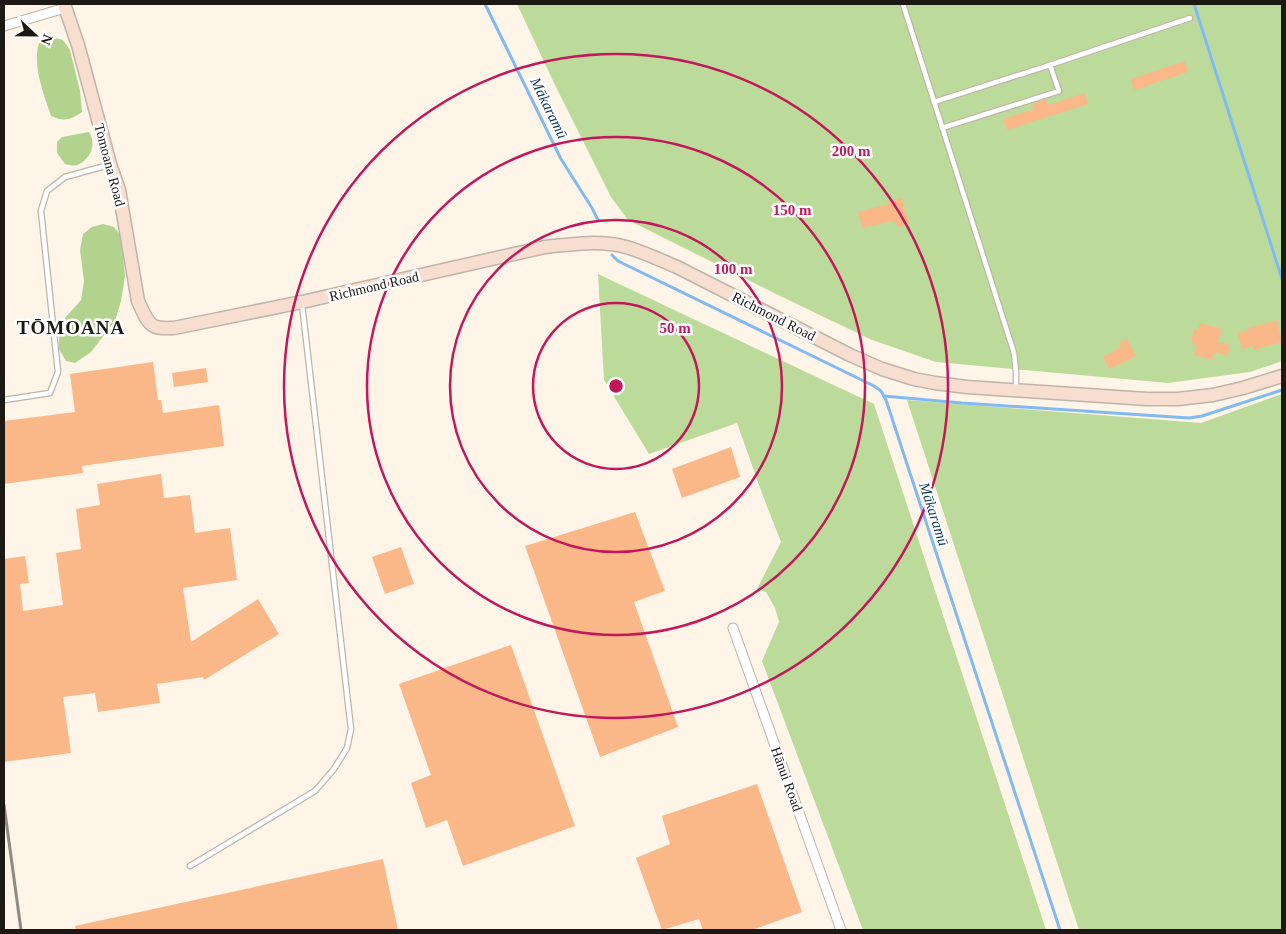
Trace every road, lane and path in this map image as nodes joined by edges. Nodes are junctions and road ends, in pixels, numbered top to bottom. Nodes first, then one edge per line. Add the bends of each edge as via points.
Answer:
1 (903, 4) edge
2 (64, 6) edge
3 (1190, 18) dead end
4 (4, 26) edge
5 (1050, 65) junction
6 (934, 102) junction
7 (942, 128) junction
8 (110, 164) junction
9 (302, 302) junction
10 (153, 326) joint
11 (1282, 376) edge
12 (1016, 390) junction
13 (4, 400) edge
14 (732, 628) dead end
15 (190, 866) dead end
16 (841, 930) edge

1 - 6 lane
2 - 4 street
2 - 8 street, Tomoana Road via 78,45
3 - 5 lane
5 - 6 lane
5 - 7 lane via 1059,91
6 - 7 lane
7 - 12 lane via 1014,353
8 - 10 street, Tomoana Road via 119,190 138,301
8 - 13 lane via 65,177 47,191 40,212 58,372 50,393
9 - 10 street, Richmond Road via 174,328
9 - 12 street, Richmond Road via 545,247 610,244 658,258 882,369 935,383
9 - 15 lane via 351,729 347,748 315,791
11 - 12 street, Richmond Road via 1213,395 1178,399
14 - 16 street, Hānui Road

